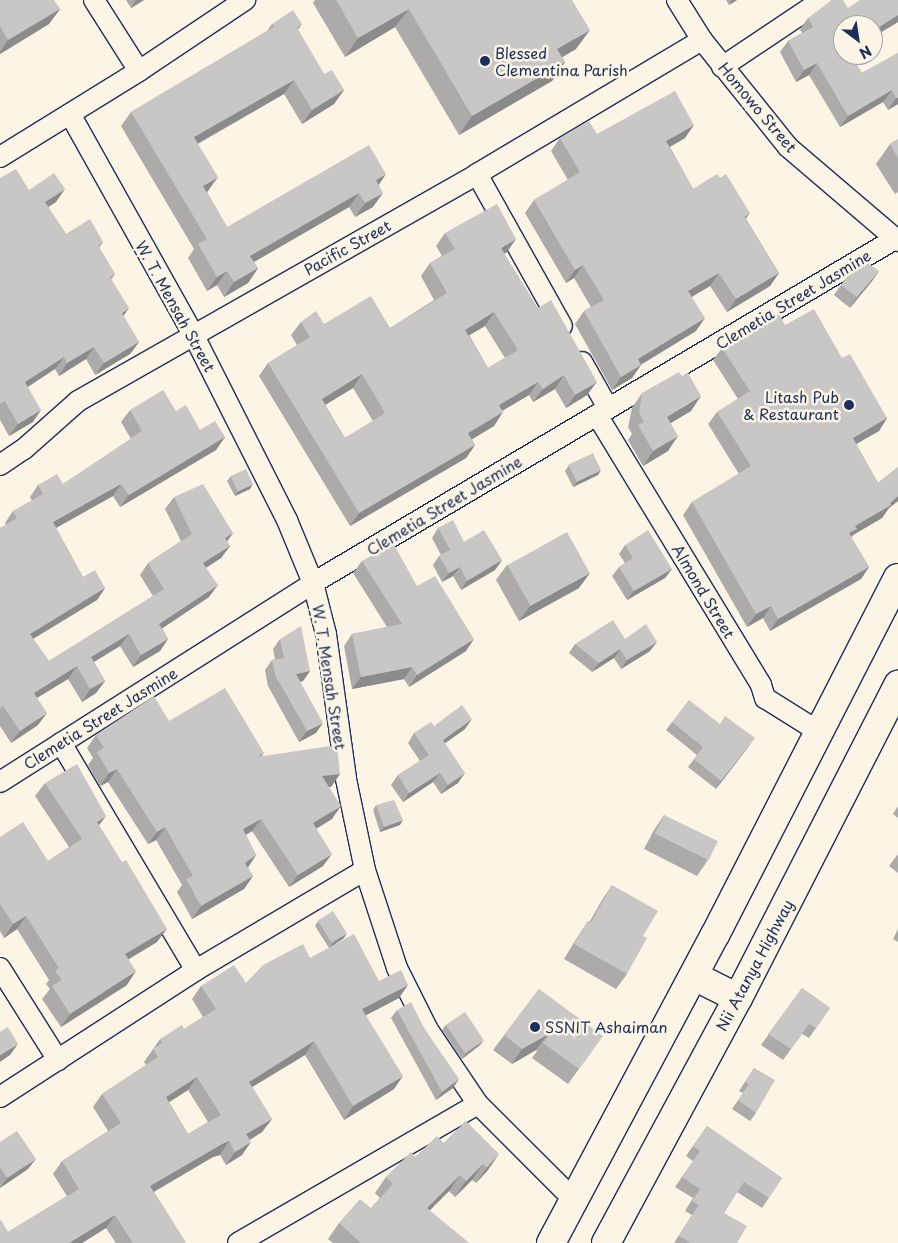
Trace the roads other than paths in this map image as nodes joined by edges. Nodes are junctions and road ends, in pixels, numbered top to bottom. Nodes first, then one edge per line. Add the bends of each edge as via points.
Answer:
1 (94, 0) edge
2 (245, 0) edge
3 (677, 0) edge
4 (822, 0) edge
5 (702, 40) junction
6 (722, 67) junction
7 (139, 71) junction
8 (70, 114) junction
9 (0, 157) edge
10 (477, 174) junction
11 (896, 240) edge
12 (193, 334) junction
13 (602, 411) junction
14 (0, 465) edge
15 (898, 578) edge
16 (313, 583) junction
17 (898, 685) edge
18 (830, 709) junction
19 (61, 743) junction
20 (0, 782) edge
21 (365, 870) junction
22 (0, 968) edge
23 (196, 970) junction
24 (694, 976) junction
25 (738, 998) junction
26 (58, 1060) junction
27 (0, 1098) edge
28 (478, 1104) junction
29 (574, 1200) junction
30 (238, 1243) edge
31 (550, 1243) edge
32 (606, 1243) edge

1 - 7 street
2 - 7 street
3 - 5 street, Homowo Street
4 - 6 street
5 - 6 street, Homowo Street
5 - 10 street, Pacific Street
6 - 11 street, Homowo Street via 788,146
7 - 8 street
8 - 9 street
8 - 12 street, W. T. Mensah Street
10 - 12 street, Pacific Street
10 - 13 street via 572,343
11 - 13 street, Clemetia Street Jasmine
12 - 14 street, Pacific Street via 78,401 24,449
12 - 16 street, W. T. Mensah Street via 288,520
13 - 16 street, Clemetia Street Jasmine
13 - 18 street, Almond Street via 761,685 765,698 813,728
15 - 18 main road
16 - 19 street, Clemetia Street Jasmine
16 - 21 street, W. T. Mensah Street via 326,634 346,779
17 - 25 main road, Nii Atanya Highway
18 - 24 main road
19 - 20 street, Clemetia Street Jasmine
19 - 23 street
21 - 23 street
21 - 28 street, W. T. Mensah Street via 397,968 428,1030
22 - 26 street
23 - 26 street
24 - 25 main road
24 - 29 main road
25 - 32 main road, Nii Atanya Highway
26 - 27 street
28 - 29 street, W. T. Mensah Street
28 - 30 street
29 - 31 main road

